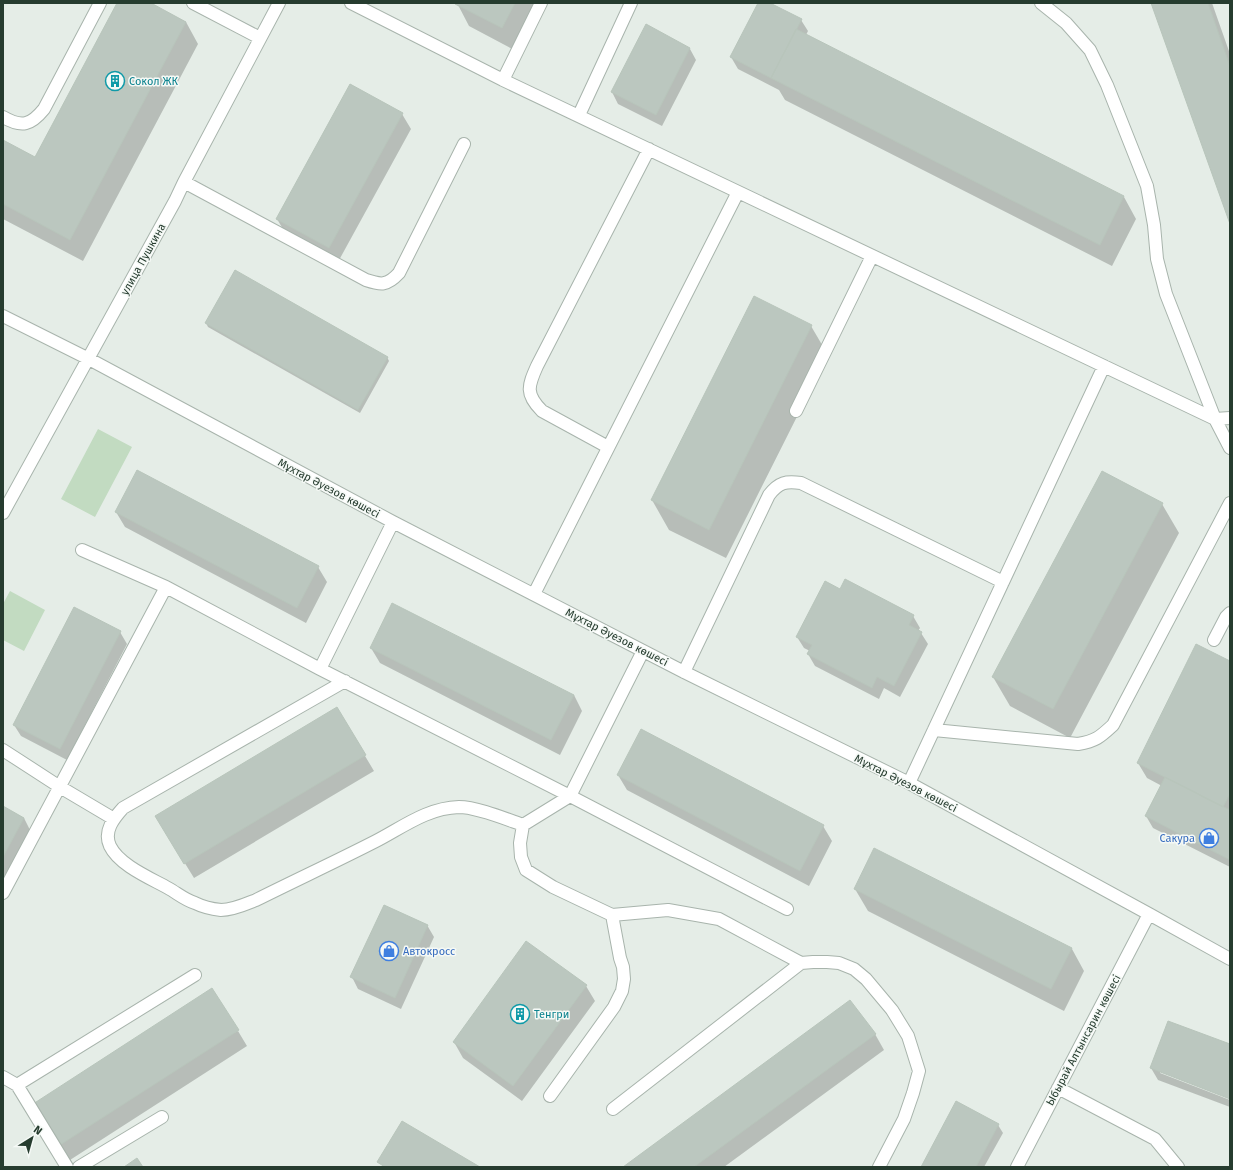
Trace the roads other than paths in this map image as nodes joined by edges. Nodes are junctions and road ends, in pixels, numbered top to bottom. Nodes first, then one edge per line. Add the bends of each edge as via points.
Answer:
1 (100, 3) edge
2 (194, 3) edge
3 (279, 3) edge
4 (351, 3) edge
5 (541, 3) edge
6 (631, 3) edge
7 (1041, 3) edge
8 (260, 38) junction
9 (503, 80) junction
10 (579, 115) junction
11 (3, 118) edge
12 (464, 144) dead end
13 (649, 149) junction
14 (184, 182) junction
15 (738, 192) junction
16 (872, 256) junction
17 (3, 316) edge
18 (89, 359) junction
19 (1104, 366) junction
20 (796, 412) dead end
21 (1230, 418) edge
22 (1215, 419) junction
23 (608, 447) junction
24 (1230, 448) edge
25 (1230, 503) edge
26 (3, 513) edge
27 (393, 522) junction
28 (82, 550) dead end
29 (1003, 582) junction
30 (166, 587) junction
31 (534, 594) junction
32 (1230, 613) edge
33 (1214, 640) dead end
34 (643, 650) junction
35 (320, 669) junction
36 (684, 672) junction
37 (345, 681) junction
38 (934, 730) junction
39 (3, 750) edge
40 (910, 783) junction
41 (60, 787) junction
42 (570, 796) junction
43 (114, 819) junction
44 (523, 825) junction
45 (3, 893) edge
46 (787, 909) dead end
47 (1149, 914) junction
48 (612, 915) junction
49 (1230, 960) edge
50 (801, 964) junction
51 (194, 975) dead end
52 (3, 1077) edge
53 (17, 1085) junction
54 (1058, 1088) junction
55 (550, 1096) dead end
56 (613, 1109) dead end
57 (162, 1117) dead end
58 (67, 1167) edge
59 (79, 1167) edge
60 (879, 1167) edge
61 (1017, 1167) edge
62 (1178, 1167) edge

1 - 11 street via 44,109 28,123 18,124
2 - 8 street
3 - 8 street, улица Пушкина
4 - 9 street
5 - 9 street
6 - 10 street
7 - 22 street via 1066,23 1090,50 1107,85 1147,186 1157,259 1166,294
8 - 14 street, улица Пушкина
9 - 10 street
10 - 13 street
12 - 14 street via 398,274 385,284 366,280
13 - 15 street
13 - 23 street via 538,366 529,393 542,411
14 - 18 street, улица Пушкина
15 - 16 street
15 - 23 street
16 - 19 street
16 - 20 street
17 - 18 street, Мұхтар Әуезов көшесі
18 - 26 street, улица Пушкина
18 - 27 street, Мұхтар Әуезов көшесі
19 - 22 street
19 - 29 street
21 - 22 street
22 - 24 street
23 - 31 street
25 - 38 street via 1113,725 1104,734 1092,741 1078,744
27 - 31 street, Мұхтар Әуезов көшесі
27 - 35 street
28 - 30 street
29 - 36 street via 801,483 784,482 775,487 769,495
29 - 38 street
30 - 35 street
30 - 41 street
31 - 34 street, Мұхтар Әуезов көшесі
32 - 33 street
34 - 36 street, Мұхтар Әуезов көшесі
34 - 42 street
35 - 37 street
36 - 40 street, Мұхтар Әуезов көшесі
37 - 42 street
37 - 43 street via 123,808
38 - 40 street
39 - 41 street
40 - 47 street, Мұхтар Әуезов көшесі
41 - 43 street
41 - 45 street
42 - 44 street
42 - 46 street
43 - 44 street via 108,832 110,845 128,865 194,903 223,910 256,900 377,841 417,818 444,808 461,807
44 - 48 street via 520,843 521,857 526,870 553,887
47 - 49 street, Мұхтар Әуезов көшесі
47 - 54 street, Ыбырай Алтынсарин көшесі
48 - 50 street via 668,910 719,920
48 - 55 street via 623,967 622,991 614,1007
50 - 56 street
50 - 60 street via 839,963 854,969 866,979 892,1010 908,1036 918,1071 913,1094 904,1119
51 - 53 street
52 - 53 street
53 - 58 street
54 - 61 street, Ыбырай Алтынсарин көшесі
54 - 62 street via 1155,1139
57 - 59 street

